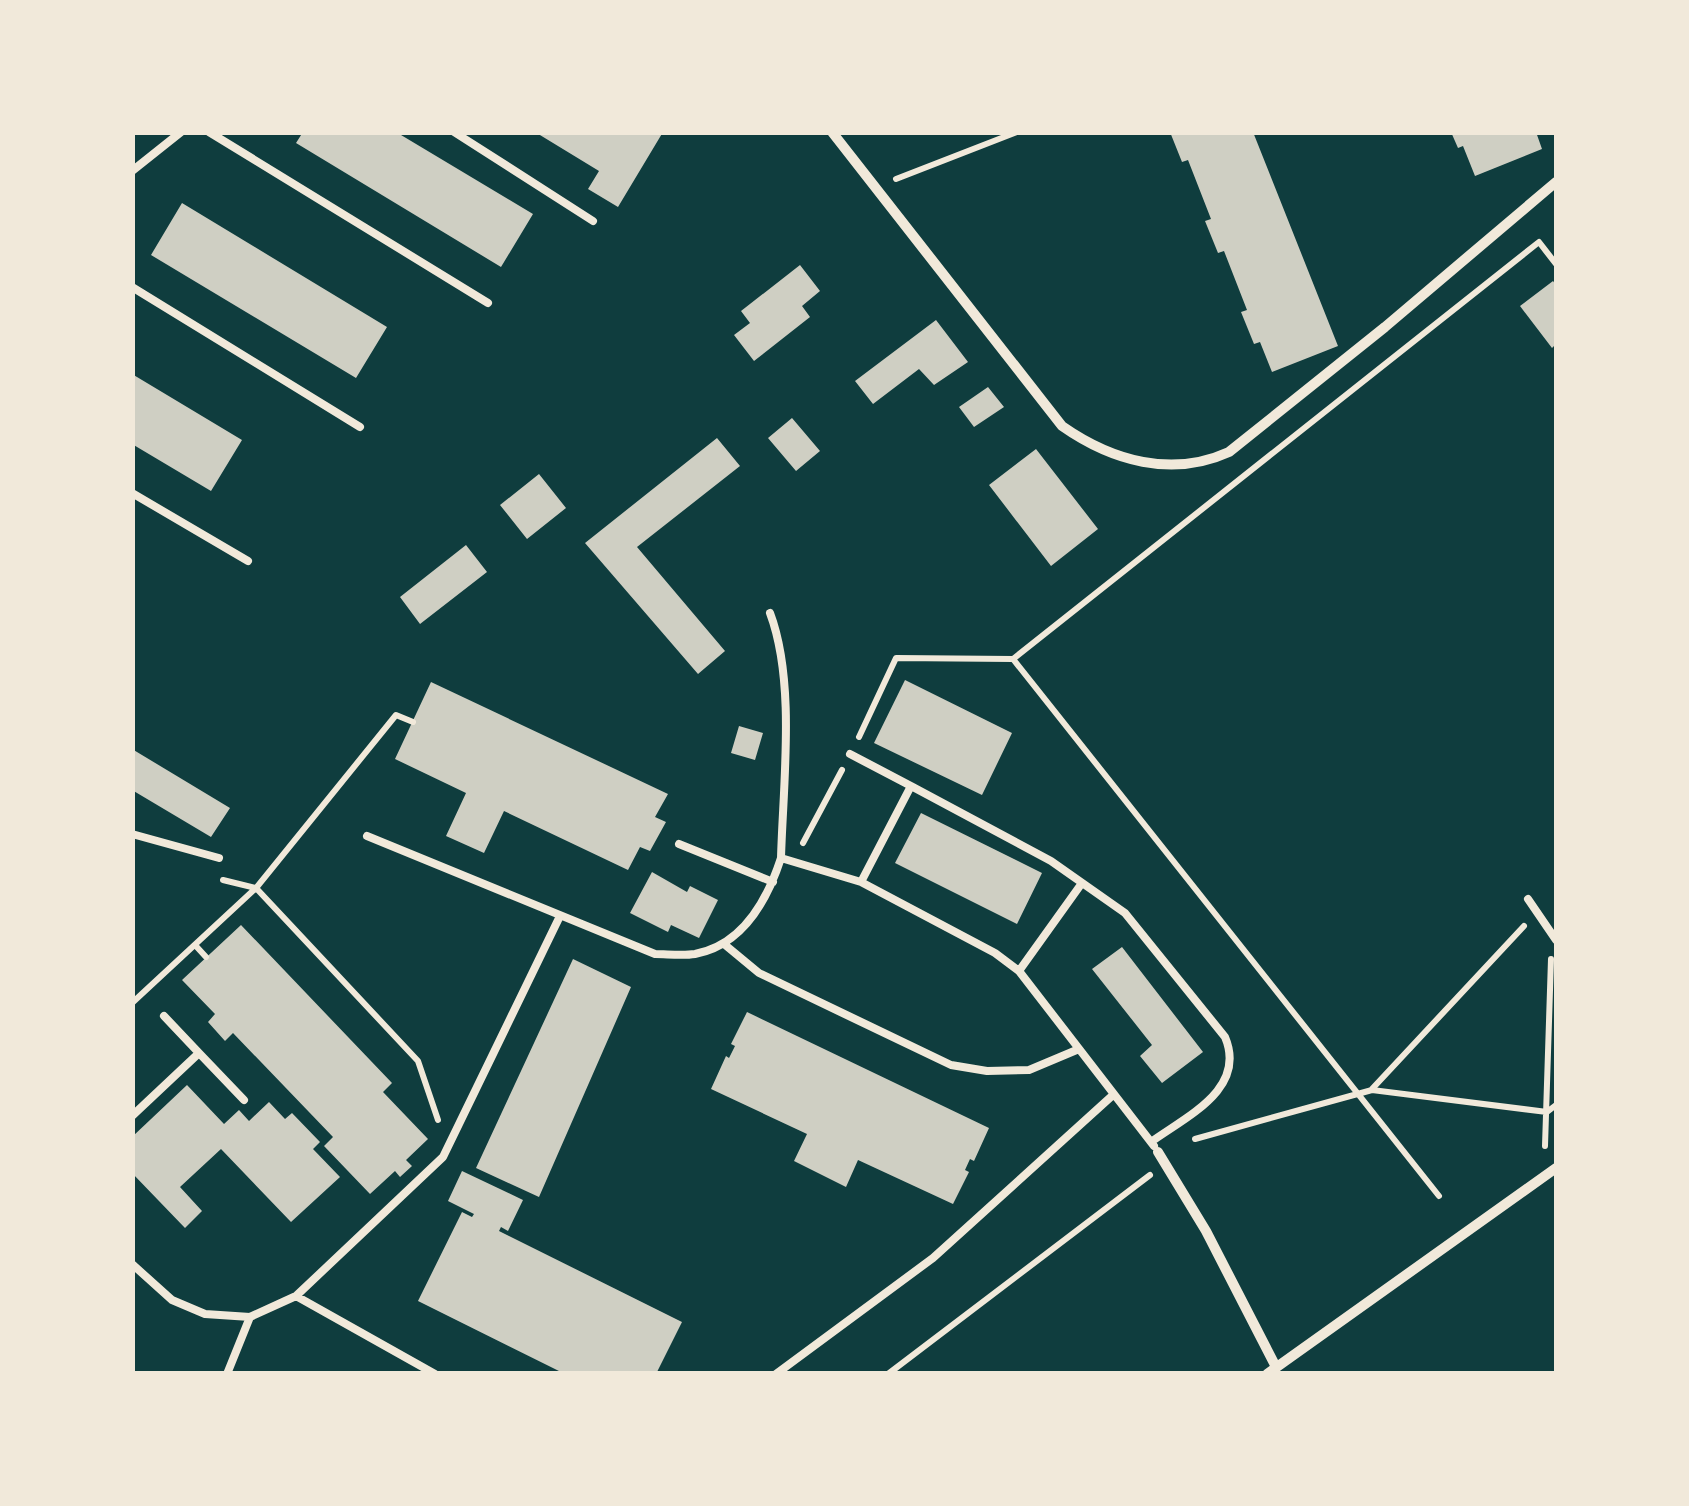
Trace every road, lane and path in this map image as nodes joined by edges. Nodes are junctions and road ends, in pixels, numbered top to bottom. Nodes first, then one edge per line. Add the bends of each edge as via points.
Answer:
1 (181, 132) edge
2 (209, 132) edge
3 (454, 132) edge
4 (832, 132) edge
5 (1017, 132) edge
6 (132, 171) edge
7 (1556, 182) edge
8 (906, 195) dead end
9 (593, 221) dead end
10 (1556, 264) edge
11 (132, 287) edge
12 (488, 303) dead end
13 (360, 427) dead end
14 (132, 492) edge
15 (248, 561) dead end
16 (770, 613) dead end
17 (1014, 658) junction
18 (412, 722) dead end
19 (850, 754) junction
20 (911, 786) junction
21 (132, 834) edge
22 (367, 836) dead end
23 (679, 844) dead end
24 (220, 858) dead end
25 (781, 858) junction
26 (794, 862) junction
27 (220, 879) dead end
28 (774, 882) junction
29 (862, 882) junction
30 (1082, 883) junction
31 (256, 888) junction
32 (1528, 899) dead end
33 (1538, 912) junction
34 (560, 916) junction
35 (1554, 936) edge
36 (724, 944) junction
37 (195, 945) junction
38 (206, 957) dead end
39 (1019, 971) junction
40 (132, 1002) edge
41 (164, 1016) dead end
42 (1079, 1050) junction
43 (199, 1053) junction
44 (1372, 1090) junction
45 (1357, 1093) junction
46 (1113, 1095) junction
47 (244, 1100) dead end
48 (1556, 1105) edge
49 (1547, 1112) junction
50 (132, 1116) edge
51 (439, 1124) dead end
52 (1545, 1146) dead end
53 (1155, 1147) junction
54 (1182, 1148) dead end
55 (1556, 1168) edge
56 (1155, 1171) dead end
57 (1439, 1196) dead end
58 (132, 1264) edge
59 (296, 1296) junction
60 (250, 1317) junction
61 (1272, 1370) edge
62 (227, 1374) edge
63 (435, 1374) edge
64 (776, 1374) edge
65 (888, 1374) edge

1 - 6 lane
2 - 12 lane
3 - 9 lane
4 - 7 street via 1062,426 1115,455 1156,465 1207,462 1229,452
5 - 8 path via 893,180
10 - 17 path via 1539,242
11 - 13 lane
14 - 15 lane
16 - 25 lane via 780,640 784,700
17 - 19 path via 896,658
17 - 45 path
18 - 31 path via 396,715
19 - 20 lane
19 - 26 path
20 - 29 lane
20 - 30 lane
21 - 24 lane
22 - 34 lane
23 - 28 lane
25 - 26 lane
25 - 28 lane
26 - 29 lane
27 - 31 path
28 - 36 lane via 752,920
29 - 39 lane
30 - 39 lane
30 - 53 lane via 1125,914 1232,1055 1217,1093
31 - 37 path
31 - 51 path via 418,1061
32 - 33 lane
33 - 35 lane
33 - 44 path
34 - 36 lane via 655,954 693,954
34 - 59 lane via 442,1157
35 - 49 path
36 - 42 lane via 759,973 951,1065 1030,1070
37 - 38 path
37 - 40 path
39 - 42 lane
41 - 43 lane
42 - 46 lane
43 - 47 lane
43 - 50 lane
44 - 45 path
44 - 49 path
45 - 54 path
45 - 57 path
46 - 53 lane
46 - 64 lane via 933,1258
48 - 49 path
49 - 52 path
53 - 61 street via 1206,1231
55 - 61 street
56 - 65 path
58 - 60 lane via 172,1300 206,1314
59 - 60 lane
59 - 63 lane
60 - 62 lane

